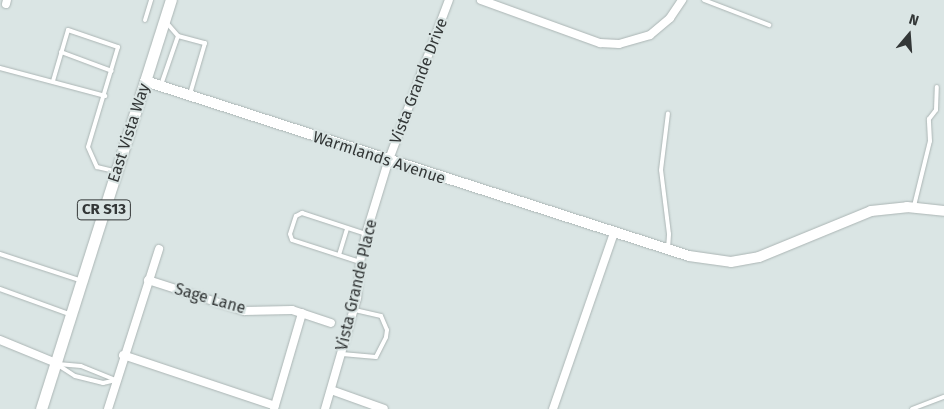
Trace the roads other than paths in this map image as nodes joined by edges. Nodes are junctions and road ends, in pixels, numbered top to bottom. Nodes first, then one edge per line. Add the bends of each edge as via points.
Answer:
1 (151, 0) edge
2 (171, 0) edge
3 (449, 0) edge
4 (480, 0) edge
5 (682, 0) edge
6 (704, 0) edge
7 (145, 20) dead end
8 (165, 20) junction
9 (769, 26) dead end
10 (178, 36) junction
11 (61, 52) junction
12 (0, 68) edge
13 (112, 71) junction
14 (53, 80) junction
15 (145, 82) junction
16 (161, 87) junction
17 (937, 87) dead end
18 (105, 96) junction
19 (189, 96) junction
20 (668, 113) dead end
21 (388, 162) junction
22 (116, 172) junction
23 (914, 208) junction
24 (944, 211) edge
25 (347, 228) junction
26 (614, 233) junction
27 (366, 234) junction
28 (159, 249) dead end
29 (667, 251) junction
30 (0, 254) edge
31 (339, 255) junction
32 (360, 262) junction
33 (148, 280) junction
34 (82, 281) junction
35 (0, 289) edge
36 (354, 310) junction
37 (302, 313) junction
38 (71, 315) junction
39 (331, 323) dead end
40 (0, 340) edge
41 (342, 354) junction
42 (124, 355) junction
43 (56, 363) junction
44 (116, 380) junction
45 (331, 390) junction
46 (944, 397) edge
47 (274, 408) edge
48 (41, 409) edge
49 (108, 409) edge
50 (325, 409) edge
51 (384, 409) edge
52 (553, 409) edge
53 (912, 409) edge

1 - 7 lane
2 - 8 main road, East Vista Way / CR S13
3 - 21 street, Vista Grande Drive
4 - 5 street via 600,42 619,44 650,35 670,18
6 - 9 lane
8 - 10 lane
8 - 15 main road, East Vista Way / CR S13
10 - 16 lane
10 - 19 lane via 205,43
11 - 13 lane
11 - 13 lane via 68,30 118,47
11 - 14 lane
12 - 14 lane
13 - 18 lane
14 - 18 lane
15 - 16 street, Warmlands Avenue
15 - 22 main road, East Vista Way / CR S13
16 - 19 street, Warmlands Avenue
17 - 23 lane via 936,110 929,119 930,141
18 - 22 lane via 88,147 97,167
19 - 21 street, Warmlands Avenue
20 - 29 lane via 661,170 669,234
21 - 26 street, Warmlands Avenue
21 - 27 street, Vista Grande Place
22 - 34 main road, East Vista Way / CR S13
23 - 24 street, Warmlands Avenue
23 - 29 street, Warmlands Avenue via 871,211 759,257 718,261
25 - 27 lane
25 - 31 lane
25 - 31 lane via 302,213 296,216 290,234 292,240
26 - 29 street, Warmlands Avenue
26 - 52 street
27 - 32 street, Vista Grande Place
28 - 33 street
30 - 34 lane
31 - 32 lane
32 - 36 street, Vista Grande Place
33 - 37 street, Sage Lane via 244,311 292,310
33 - 42 street
34 - 38 main road, East Vista Way / CR S13
35 - 38 lane
36 - 41 street, Vista Grande Place
36 - 41 lane via 381,316 387,330 386,337 376,357
37 - 39 street, Sage Lane
37 - 47 street
38 - 43 main road, East Vista Way / CR S13
40 - 43 street
41 - 45 street, Vista Grande Place
42 - 44 street
42 - 47 street
43 - 44 lane via 81,366
43 - 44 lane via 75,376 103,383
43 - 48 main road, East Vista Way / CR S13
44 - 49 street
45 - 50 street, Vista Grande Place
45 - 51 street
46 - 53 lane

